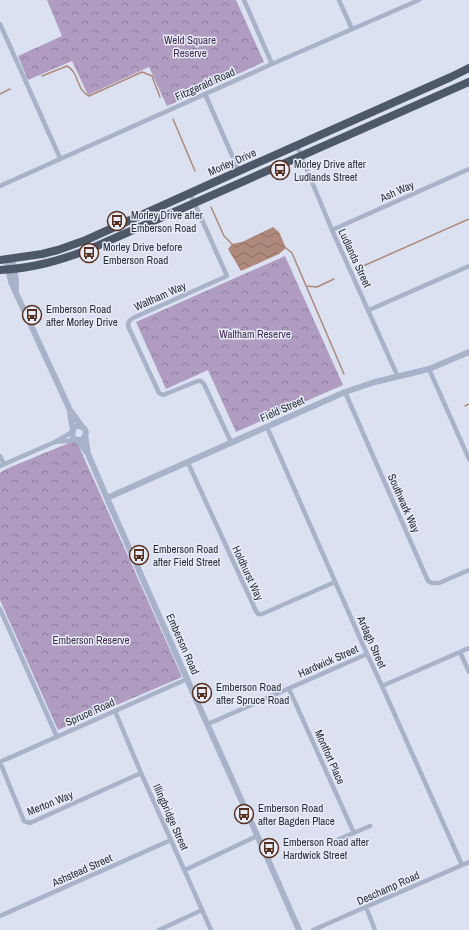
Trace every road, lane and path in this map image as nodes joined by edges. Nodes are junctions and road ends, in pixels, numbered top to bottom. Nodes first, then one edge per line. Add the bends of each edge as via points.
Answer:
1 (244, 0) edge
2 (339, 0) edge
3 (419, 0) edge
4 (0, 24) edge
5 (352, 29) junction
6 (272, 64) junction
7 (469, 68) edge
8 (469, 82) edge
9 (205, 94) junction
10 (297, 146) junction
11 (302, 156) junction
12 (60, 158) junction
13 (469, 168) edge
14 (239, 171) junction
15 (0, 186) edge
16 (190, 193) junction
17 (195, 203) junction
18 (332, 230) junction
19 (6, 259) edge
20 (469, 266) edge
21 (7, 270) edge
22 (369, 310) junction
23 (469, 352) edge
24 (429, 370) junction
25 (398, 377) junction
26 (345, 392) junction
27 (70, 410) junction
28 (267, 427) junction
29 (83, 428) junction
30 (72, 431) junction
31 (85, 436) junction
32 (77, 440) junction
33 (55, 442) junction
34 (231, 442) junction
35 (467, 450) edge
36 (88, 454) junction
37 (0, 456) edge
38 (469, 459) edge
39 (188, 463) junction
40 (2, 465) edge
41 (107, 498) junction
42 (469, 570) edge
43 (335, 582) junction
44 (0, 609) edge
45 (469, 648) edge
46 (460, 652) junction
47 (367, 654) junction
48 (469, 672) edge
49 (187, 679) junction
50 (382, 686) junction
51 (289, 689) junction
52 (115, 711) junction
53 (208, 724) junction
54 (57, 737) junction
55 (0, 762) edge
56 (141, 773) junction
57 (370, 826) dead end
58 (354, 832) junction
59 (258, 836) junction
60 (170, 840) junction
61 (330, 843) dead end
62 (469, 862) edge
63 (462, 865) junction
64 (185, 870) junction
65 (366, 907) junction
66 (202, 910) junction
67 (0, 916) edge
68 (159, 930) edge
69 (211, 930) edge
70 (299, 930) edge
71 (313, 930) edge
72 (376, 930) edge

1 - 6 street
2 - 5 street
3 - 5 street, Fitzgerald Road
4 - 12 street
5 - 6 street, Fitzgerald Road
6 - 9 street, Fitzgerald Road
7 - 10 highway, Morley Drive
8 - 11 highway, Morley Drive
9 - 12 street, Fitzgerald Road
9 - 14 street
10 - 11 street, Ludlands Street
10 - 14 highway, Morley Drive
11 - 17 highway, Morley Drive
11 - 18 street, Ludlands Street
12 - 15 street, Fitzgerald Road
13 - 18 street, Ash Way
14 - 16 highway, Morley Drive
16 - 17 street, Waltham Way
16 - 19 highway, Morley Drive via 86,240 42,254
17 - 21 highway, Morley Drive via 69,257 47,264
17 - 34 street, Waltham Way via 227,276 133,318 128,326 159,393 163,395 201,381
18 - 22 street, Ludlands Street
19 - 21 street
20 - 22 street
21 - 27 street via 16,280 16,290
22 - 25 street, Ludlands Street
23 - 24 street, Field Street
24 - 25 street, Field Street
24 - 35 street
25 - 26 street, Field Street
26 - 28 street, Field Street
26 - 42 street, Southwark Way via 428,581 439,583
27 - 29 street
27 - 30 street
28 - 34 street, Field Street
28 - 43 street, Ardagh Street
29 - 30 street via 76,427
29 - 31 street
30 - 32 street via 72,436
30 - 33 street
31 - 32 street via 82,440
31 - 36 street, Emberson Road
32 - 33 street
32 - 36 street, Emberson Road
33 - 40 street
34 - 39 street, Field Street
35 - 38 street
36 - 41 street, Emberson Road
37 - 40 street
39 - 41 street, Field Street
39 - 43 street, Holdhurst Way via 258,614
41 - 49 street, Emberson Road
43 - 47 street, Ardagh Street
44 - 54 street
45 - 46 street
46 - 48 street
46 - 50 street
47 - 50 street, Ardagh Street
47 - 51 street, Hardwick Street
49 - 52 street, Spruce Road
49 - 53 street, Emberson Road
50 - 63 street, Ardagh Street
51 - 53 street, Hardwick Street
51 - 58 street, Montfort Place
52 - 54 street, Spruce Road
52 - 56 street, Illingbridge Street
53 - 59 street, Emberson Road
54 - 55 street, Spruce Road
55 - 56 street, Merton Way via 24,821 30,823
56 - 60 street, Illingbridge Street
57 - 58 street
58 - 61 street
59 - 64 street
59 - 70 street, Emberson Road
60 - 64 street, Illingbridge Street
60 - 67 street, Ashstead Street
62 - 63 street, Deschamp Road
63 - 65 street, Deschamp Road
64 - 66 street, Illingbridge Street
65 - 71 street, Deschamp Road
65 - 72 street
66 - 68 street
66 - 69 street, Illingbridge Street

